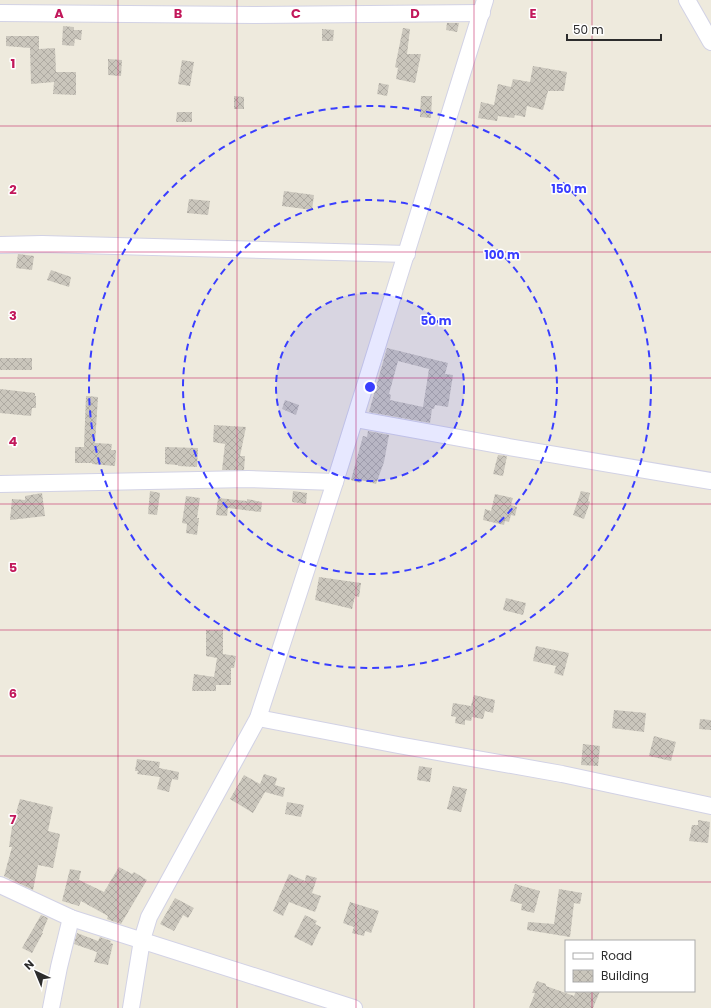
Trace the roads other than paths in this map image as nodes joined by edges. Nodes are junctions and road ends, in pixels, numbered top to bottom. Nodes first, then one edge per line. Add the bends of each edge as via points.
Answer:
1 (687, 0) edge
2 (484, 6) edge
3 (0, 13) edge
4 (711, 42) edge
5 (0, 245) edge
6 (407, 254) junction
7 (355, 420) junction
8 (711, 481) edge
9 (335, 482) junction
10 (0, 484) edge
11 (258, 718) junction
12 (711, 806) edge
13 (0, 885) edge
14 (71, 918) junction
15 (142, 940) junction
16 (51, 1008) edge
17 (131, 1008) edge
18 (354, 1008) edge

1 - 4 street
2 - 3 street via 255,15
2 - 6 street
5 - 6 street
6 - 7 street
7 - 8 street
7 - 9 street
9 - 10 street via 248,479
9 - 11 street
11 - 12 street via 562,774
11 - 15 street via 149,917
13 - 14 street
14 - 15 street
14 - 16 street
15 - 17 street
15 - 18 street

